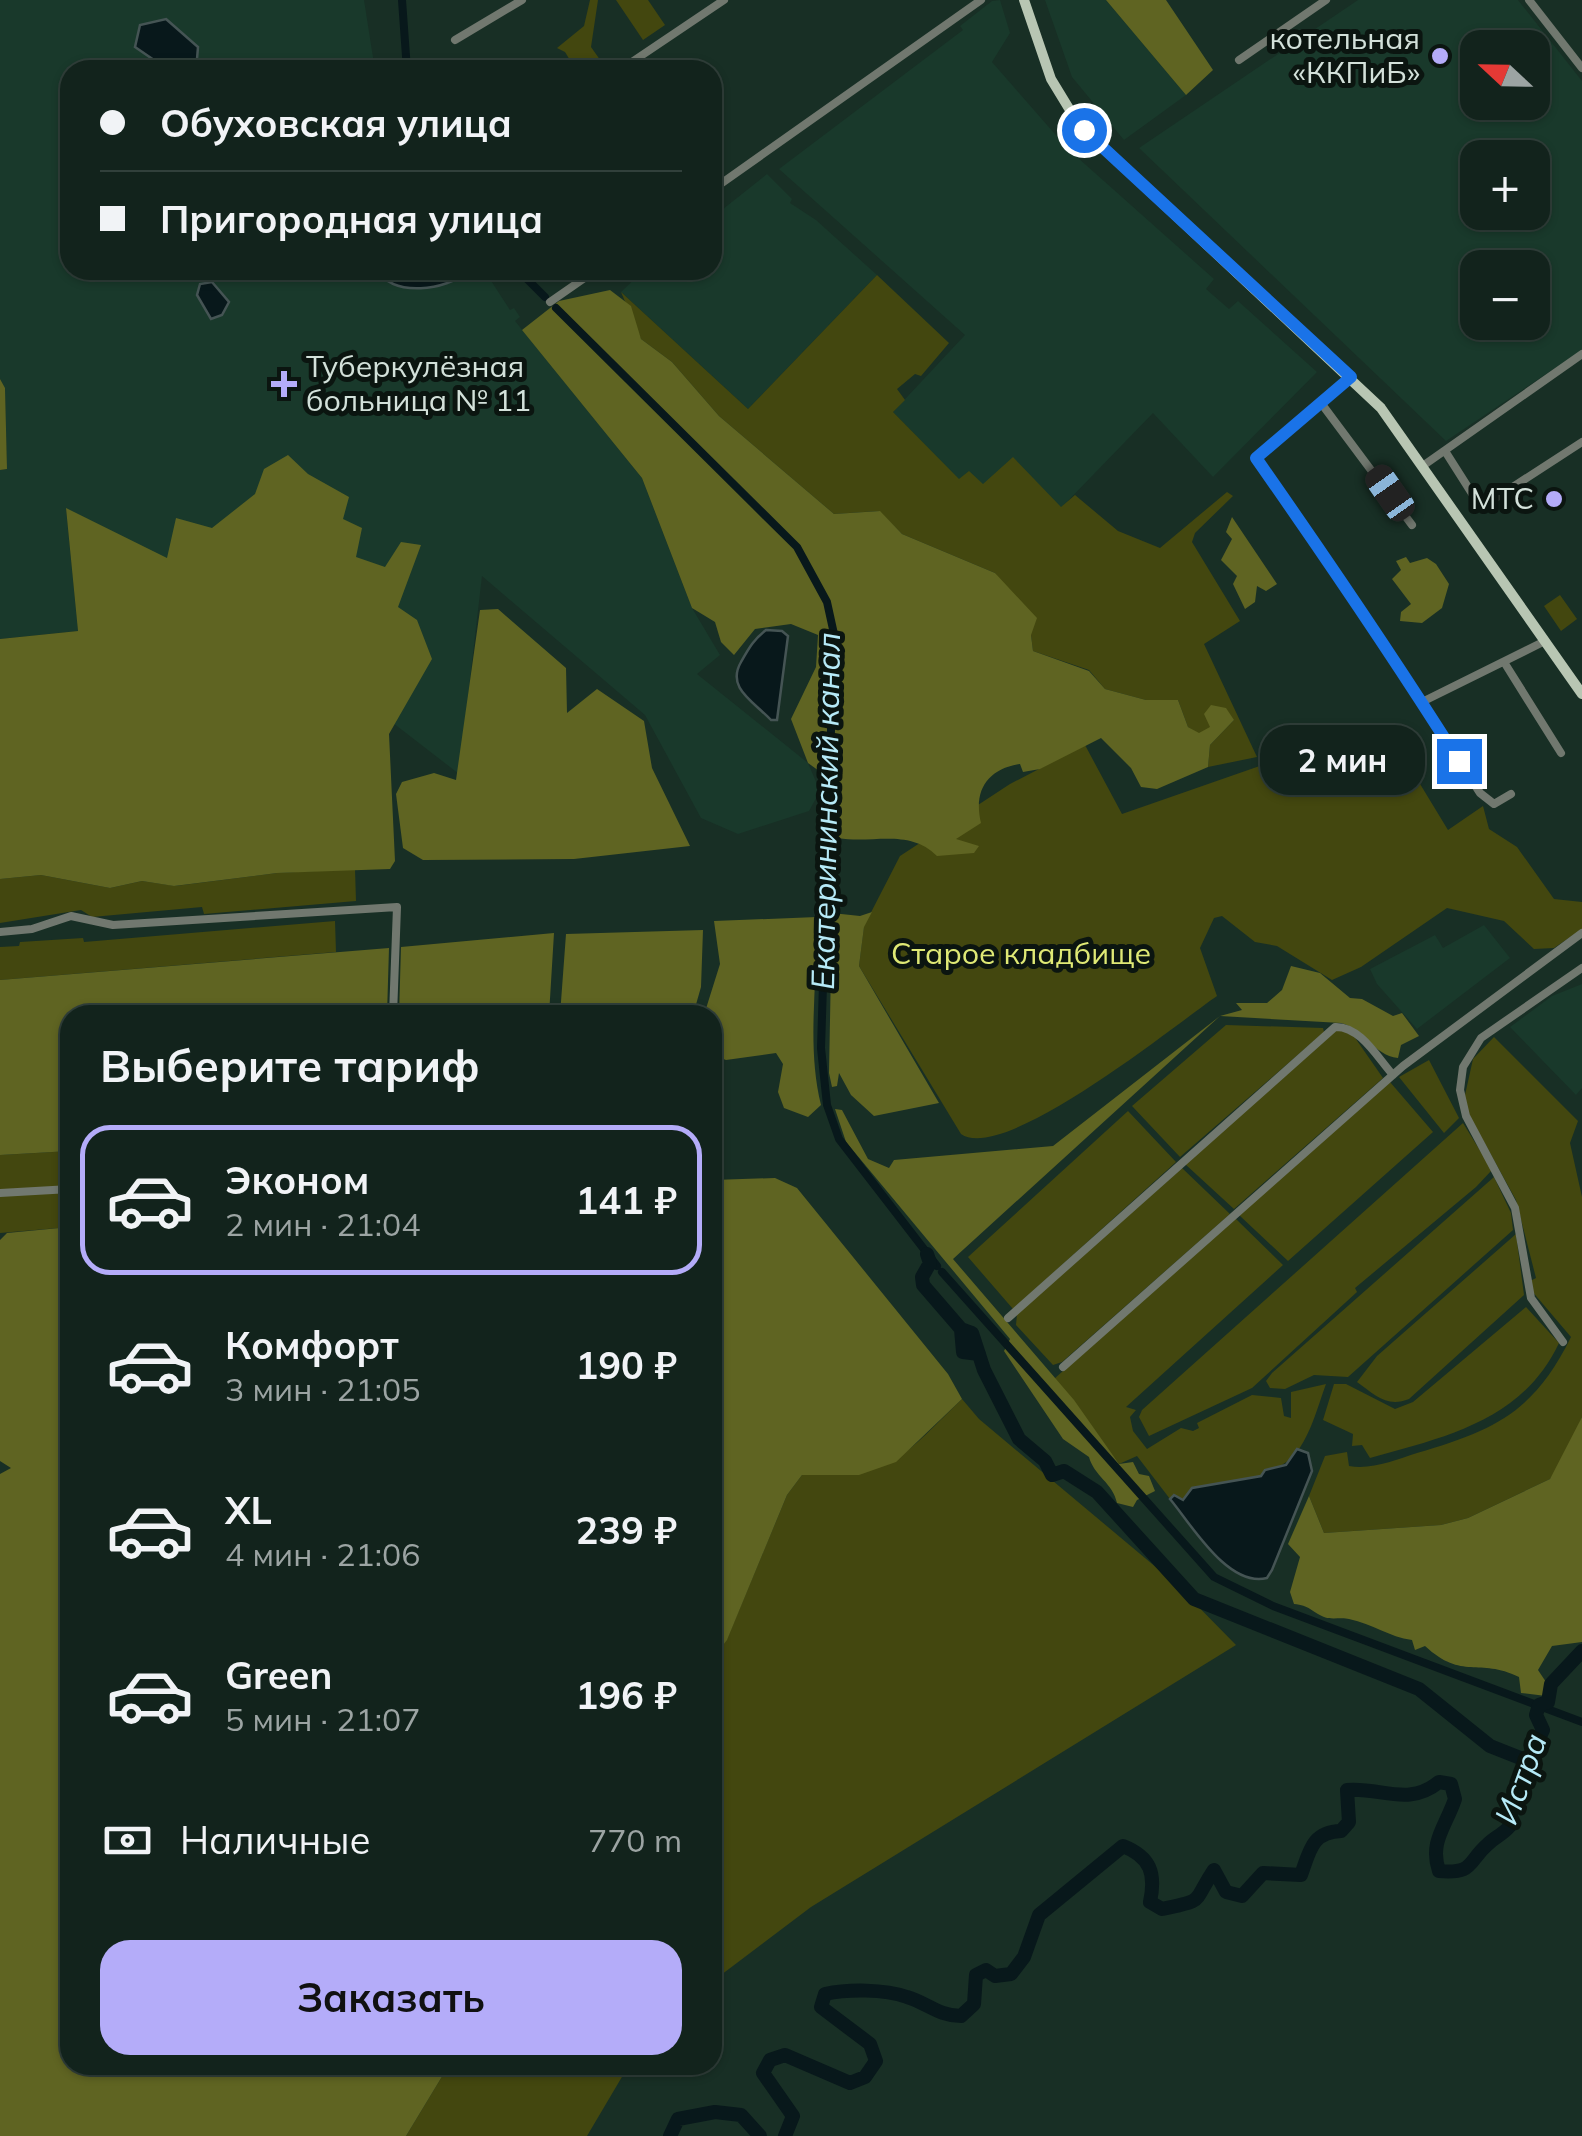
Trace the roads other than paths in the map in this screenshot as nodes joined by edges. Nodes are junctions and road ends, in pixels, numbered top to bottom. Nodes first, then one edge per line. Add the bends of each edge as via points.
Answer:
1 (522, 0) edge
2 (724, 0) edge
3 (981, 0) edge
4 (1024, 0) edge
5 (1326, 0) edge
6 (1529, 0) edge
7 (455, 40) dead end
8 (635, 60) edge
9 (1239, 60) dead end
10 (1582, 68) edge
11 (722, 183) edge
12 (582, 280) edge
13 (550, 302) dead end
14 (1582, 354) edge
15 (1351, 377) junction
16 (1321, 403) junction
17 (1582, 442) edge
18 (1445, 451) junction
19 (1424, 465) junction
20 (1412, 526) dead end
21 (1545, 641) junction
22 (1504, 662) junction
23 (1582, 694) edge
24 (1424, 701) junction
25 (1561, 753) dead end
26 (1511, 794) dead end
27 (0, 932) edge
28 (1582, 932) edge
29 (1582, 968) edge
30 (392, 1005) edge
31 (1392, 1075) junction
32 (60, 1190) edge
33 (0, 1193) edge
34 (1008, 1318) dead end
35 (1563, 1342) dead end
36 (1064, 1367) dead end

1 - 7 street
2 - 8 street
3 - 11 street
4 - 15 main road via 1052,79 1079,125
5 - 9 street
6 - 10 street
12 - 13 street
14 - 18 street
15 - 16 street
15 - 19 main road
16 - 20 street
16 - 24 street via 1256,458
17 - 18 street via 1485,505
18 - 19 street
19 - 21 main road
21 - 22 street
21 - 23 main road
22 - 24 street
22 - 25 street
24 - 26 street via 1485,800 1494,804
27 - 30 street via 71,916 113,925 397,907
28 - 31 street
29 - 35 street via 1481,1038 1462,1067 1460,1090 1466,1116 1515,1208 1531,1298
31 - 34 street via 1350,1028 1335,1027
31 - 36 street
32 - 33 street

